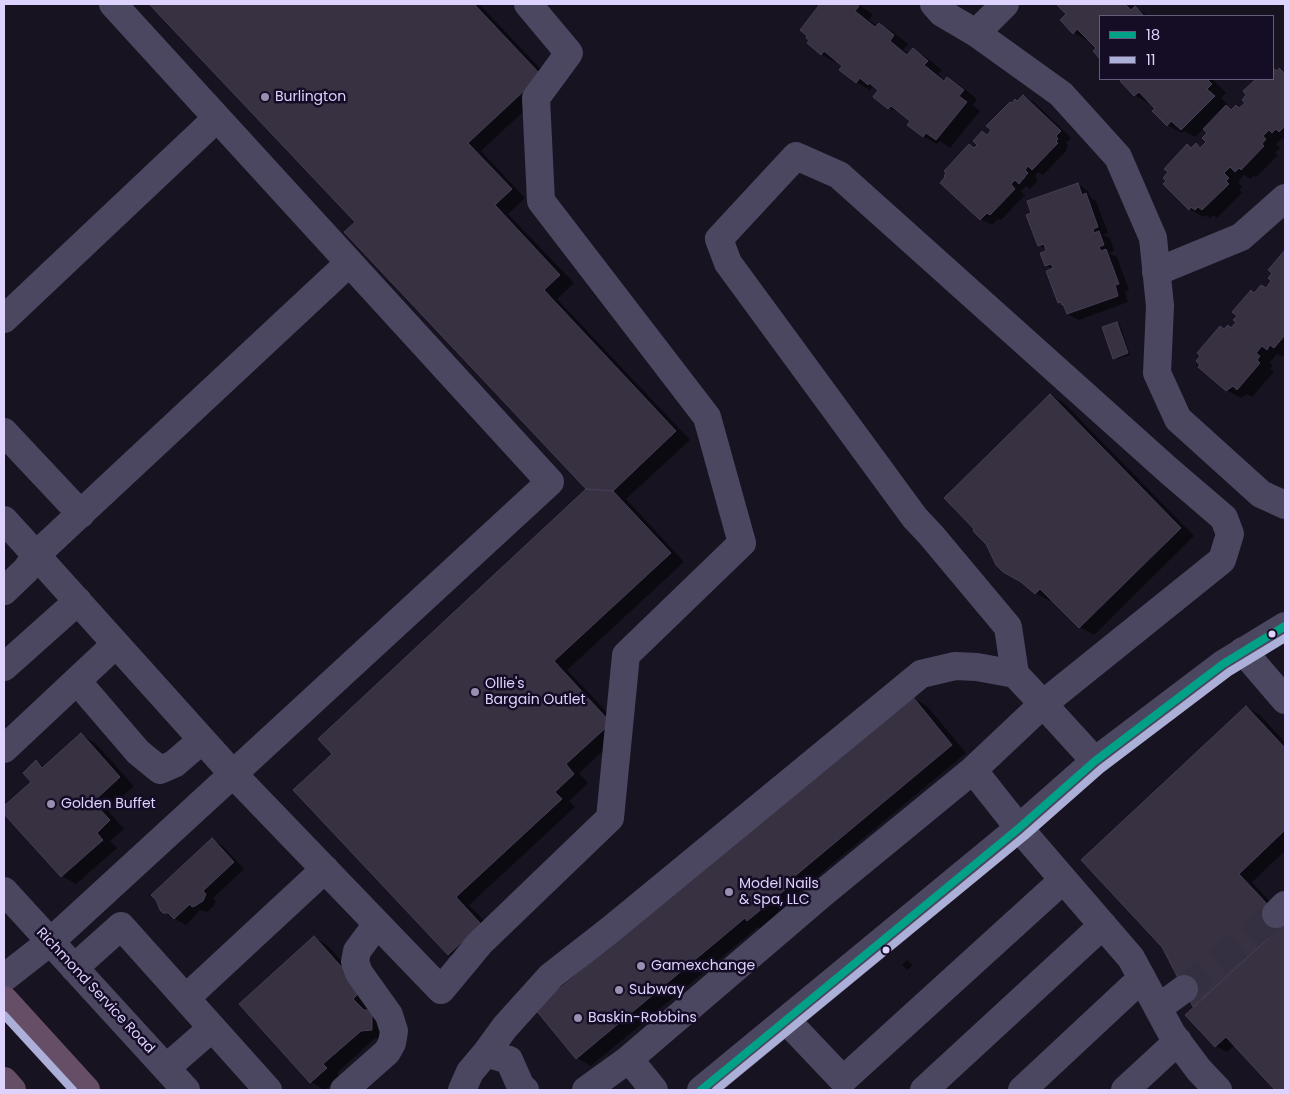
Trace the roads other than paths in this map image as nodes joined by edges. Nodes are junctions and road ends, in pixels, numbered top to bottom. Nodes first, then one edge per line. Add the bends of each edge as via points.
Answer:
1 (114, 4) edge
2 (528, 4) edge
3 (934, 4) edge
4 (1005, 4) edge
5 (976, 33) junction
6 (217, 118) junction
7 (1285, 198) edge
8 (349, 263) junction
9 (1156, 272) junction
10 (4, 319) edge
11 (4, 432) edge
12 (1285, 505) edge
13 (81, 514) junction
14 (4, 520) edge
15 (36, 555) junction
16 (4, 590) edge
17 (78, 601) junction
18 (1285, 626) edge
19 (116, 644) junction
20 (1243, 651) junction
21 (4, 667) edge
22 (1015, 674) junction
23 (77, 681) junction
24 (1285, 700) edge
25 (1043, 704) junction
26 (202, 740) junction
27 (4, 749) edge
28 (1095, 761) junction
29 (974, 770) junction
30 (233, 774) junction
31 (1019, 828) junction
32 (325, 869) junction
33 (1063, 880) junction
34 (4, 891) edge
35 (377, 924) junction
36 (1102, 925) junction
37 (50, 942) junction
38 (74, 968) junction
39 (4, 978) edge
40 (1142, 978) junction
41 (1184, 989) tunnel mouth
42 (186, 998) junction
43 (4, 1000) edge
44 (1158, 1008) junction
45 (786, 1020) junction
46 (212, 1028) junction
47 (1178, 1041) junction
48 (486, 1053) junction
49 (629, 1058) junction
50 (166, 1068) junction
51 (4, 1081) edge
52 (848, 1085) edge
53 (12, 1090) edge
54 (86, 1090) edge
55 (186, 1090) edge
56 (268, 1090) edge
57 (344, 1090) edge
58 (462, 1090) edge
59 (525, 1090) edge
60 (586, 1090) edge
61 (654, 1090) edge
62 (701, 1090) edge
63 (924, 1090) edge
64 (1022, 1090) edge
65 (1125, 1090) edge
66 (1218, 1090) edge

1 - 6 street
2 - 35 street via 569,53 536,98 541,201 707,417 742,542 626,654 610,818 480,943 441,990
3 - 5 street via 942,13
4 - 5 street
5 - 9 street via 1061,94 1118,157 1153,238
6 - 8 street
6 - 10 street
7 - 9 street via 1240,237
8 - 13 street
8 - 30 street via 550,482
9 - 12 street via 1160,306 1157,373 1178,419 1261,494
11 - 13 street
13 - 15 street
14 - 15 street
15 - 16 street via 26,570
15 - 17 street
17 - 19 street
17 - 21 street
18 - 20 street
19 - 23 street
19 - 26 street
20 - 24 street
20 - 28 street
22 - 25 street
22 - 25 street via 1008,628 915,518 728,263 719,238 796,156 839,175 1224,518 1230,534 1222,560
22 - 48 street via 955,666 921,674 551,976
23 - 26 street via 138,752 160,770 174,764
23 - 27 street
25 - 28 street
25 - 29 street
26 - 30 street
28 - 31 street
29 - 31 street
29 - 49 street
30 - 32 street
30 - 37 street
31 - 33 street
31 - 45 street
32 - 35 street
32 - 42 street
33 - 36 street
33 - 52 street
34 - 37 street, Richmond Service Road
35 - 57 street via 357,951 355,962 359,973 389,1015 394,1031 392,1043 387,1052
36 - 40 street
36 - 63 street
37 - 38 street, Richmond Service Road
37 - 39 street
38 - 42 street via 121,926
38 - 50 street, Richmond Service Road
40 - 44 street
40 - 64 street
41 - 44 street
42 - 46 street
43 - 54 highway
44 - 47 street
45 - 52 street
45 - 62 street
46 - 50 street
46 - 56 street
47 - 65 street
47 - 66 street
48 - 58 street via 470,1072
48 - 59 street via 509,1060
49 - 60 street
49 - 61 street
50 - 55 street, Richmond Service Road
51 - 53 highway

